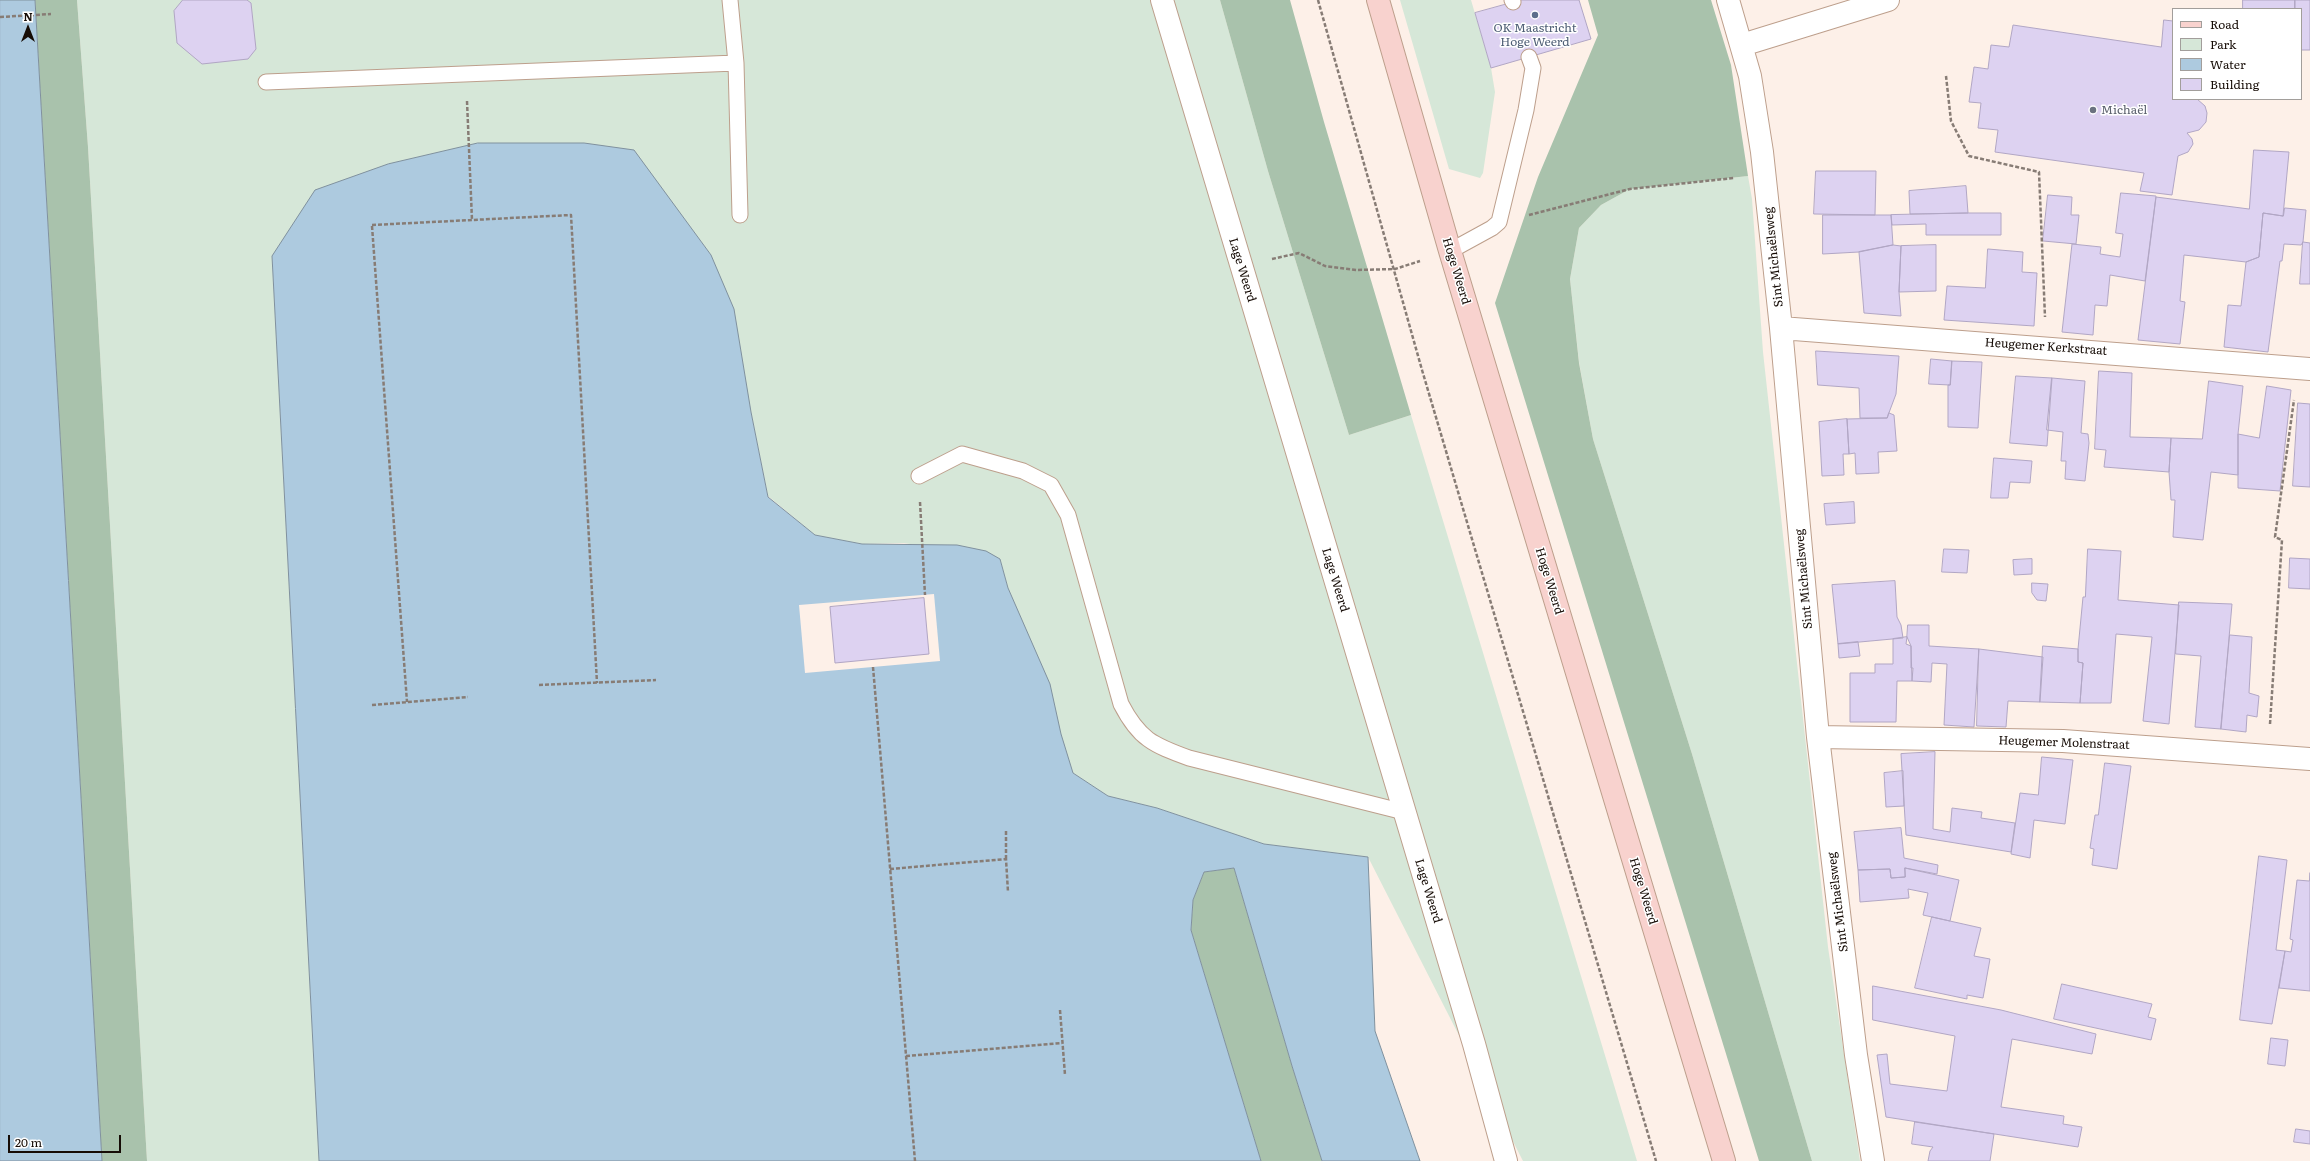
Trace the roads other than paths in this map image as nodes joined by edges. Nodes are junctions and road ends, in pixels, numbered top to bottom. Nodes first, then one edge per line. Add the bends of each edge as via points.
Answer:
1 (730, 0) edge
2 (1162, 0) edge
3 (1378, 0) edge
4 (1728, 0) edge
5 (1888, 0) edge
6 (1742, 46) junction
7 (1529, 57) dead end
8 (736, 63) junction
9 (266, 82) dead end
10 (740, 215) dead end
11 (1450, 251) junction
12 (1781, 328) junction
13 (2304, 368) edge
14 (919, 476) road end
15 (1818, 737) junction
16 (2310, 759) edge
17 (1404, 812) junction
18 (1506, 1161) edge
19 (1724, 1161) edge
20 (1873, 1161) edge

1 - 8 lane
2 - 17 street, Lage Weerd
3 - 11 main road, Hoge Weerd
4 - 6 street, Sint Michaëlsweg
5 - 6 street
6 - 12 street, Sint Michaëlsweg via 1756,106
7 - 11 lane via 1533,68 1526,110 1499,222
8 - 9 lane
8 - 10 lane
11 - 19 main road, Hoge Weerd
12 - 13 street, Heugemer Kerkstraat
12 - 15 street, Sint Michaëlsweg
14 - 17 lane via 962,454 1022,471 1051,485 1068,515 1121,704 1132,724 1157,747 1189,758
15 - 16 street, Heugemer Molenstraat via 2063,741
15 - 20 street, Sint Michaëlsweg via 1856,1055
17 - 18 street, Lage Weerd via 1474,1044

